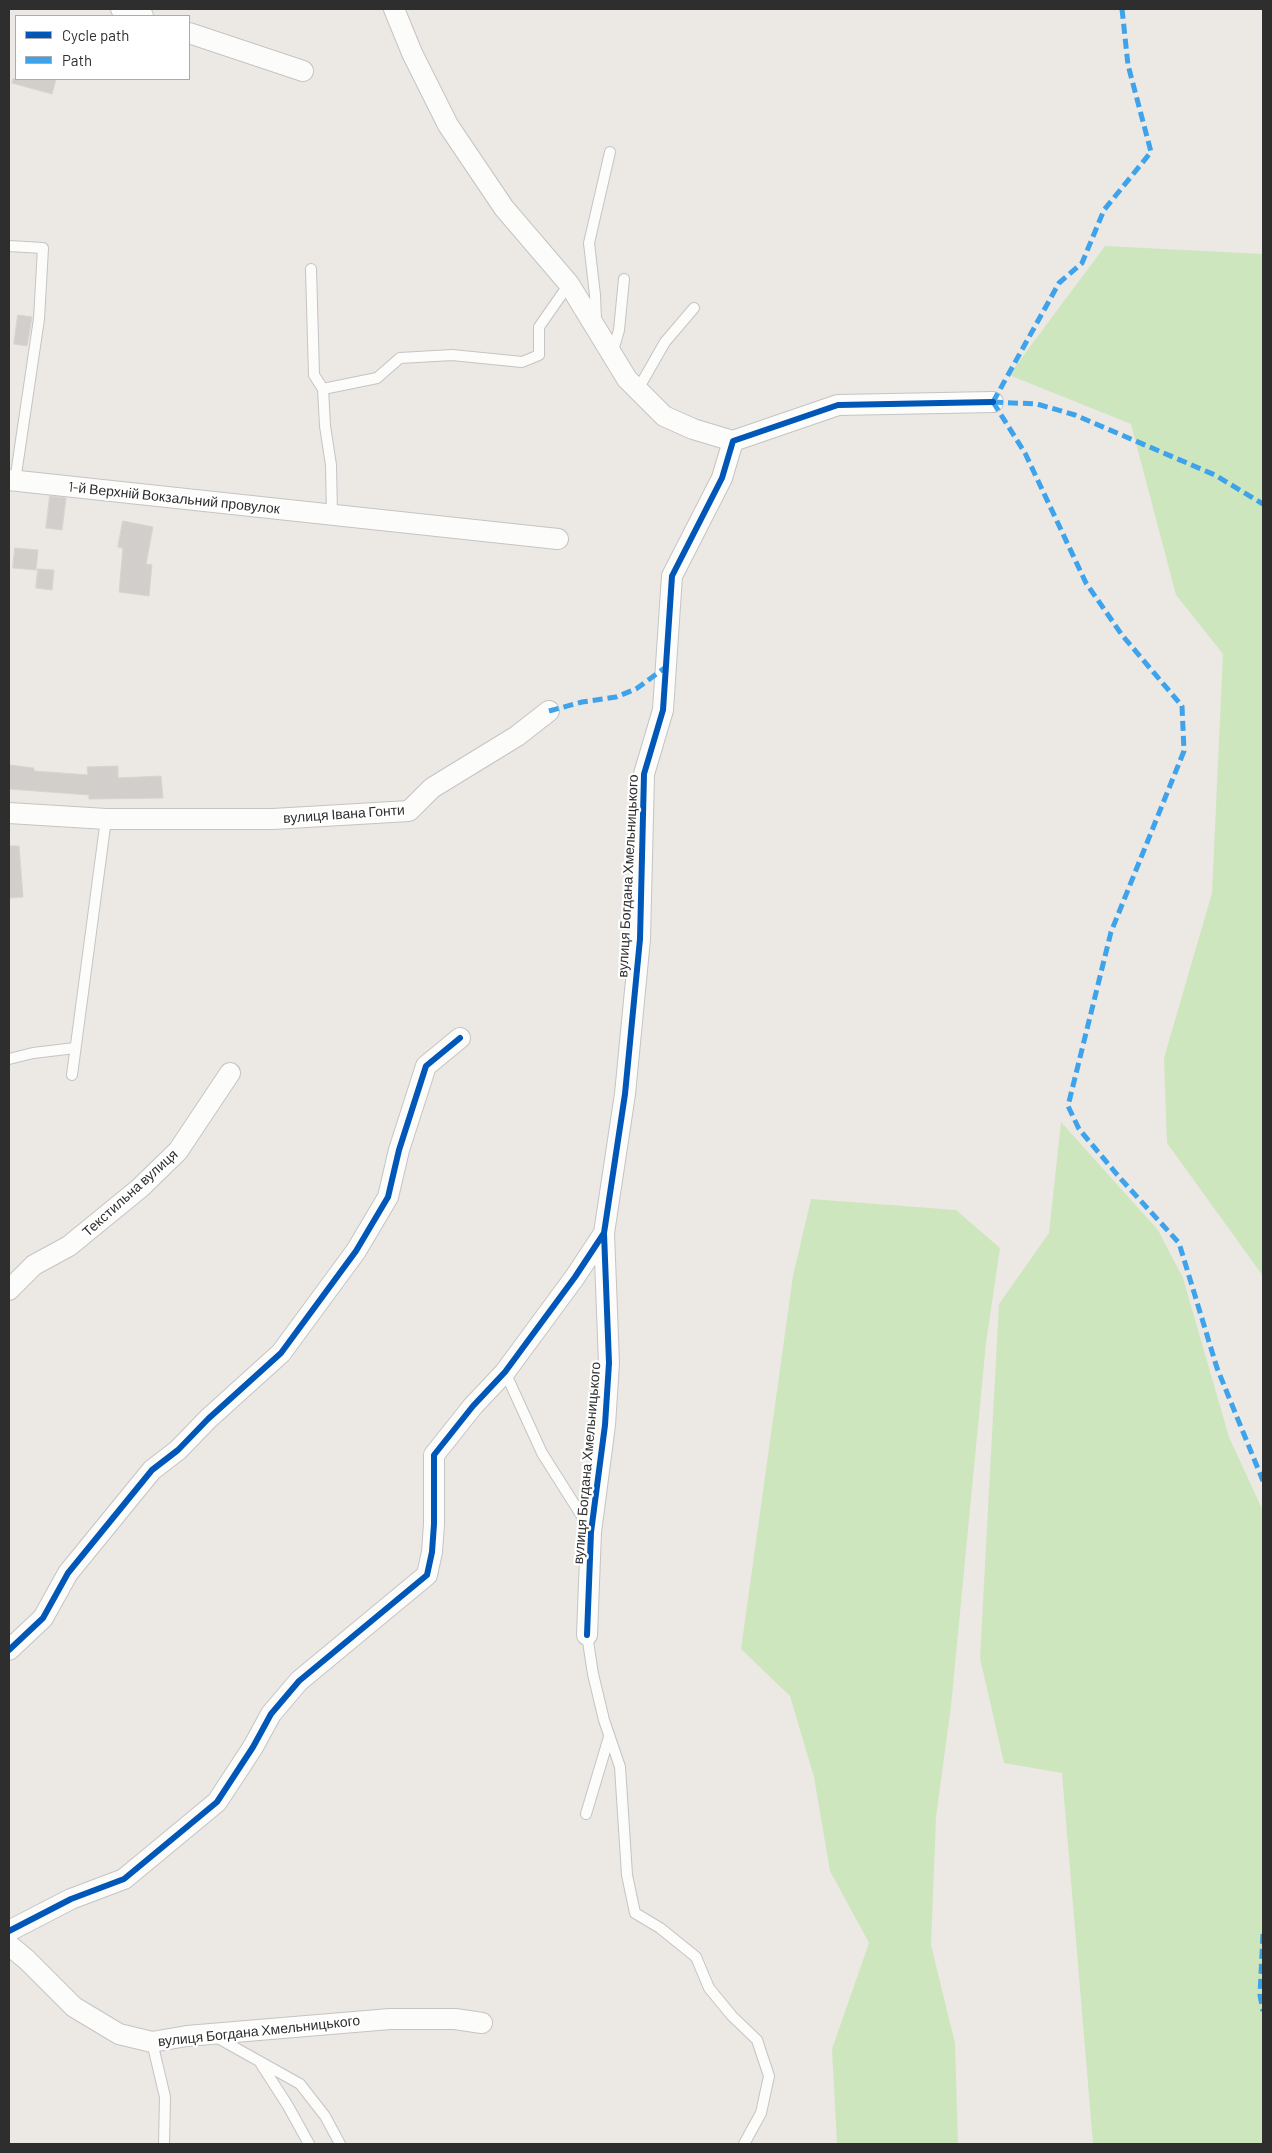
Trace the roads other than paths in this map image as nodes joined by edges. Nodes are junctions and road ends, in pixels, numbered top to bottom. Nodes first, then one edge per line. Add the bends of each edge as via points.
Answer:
1 (121, 9) edge
2 (394, 9) edge
3 (140, 15) edge
4 (190, 33) edge
5 (303, 70) dead end
6 (610, 152) dead end
7 (9, 246) edge
8 (311, 269) dead end
9 (624, 279) dead end
10 (569, 284) junction
11 (694, 308) dead end
12 (596, 329) junction
13 (612, 355) junction
14 (324, 389) junction
15 (637, 391) junction
16 (993, 402) dead end
17 (733, 441) junction
18 (12, 481) edge
19 (332, 515) junction
20 (558, 539) dead end
21 (549, 711) dead end
22 (9, 813) edge
23 (106, 818) junction
24 (460, 1038) dead end
25 (75, 1048) junction
26 (9, 1059) edge
27 (230, 1073) dead end
28 (72, 1075) dead end
29 (604, 1233) junction
30 (9, 1290) edge
31 (505, 1372) junction
32 (591, 1532) junction
33 (587, 1635) joint
34 (9, 1650) edge
35 (609, 1737) junction
36 (586, 1814) dead end
37 (9, 1931) edge
38 (9, 1946) edge
39 (482, 2023) dead end
40 (212, 2035) junction
41 (152, 2042) junction
42 (260, 2064) junction
43 (164, 2144) edge
44 (309, 2144) edge
45 (340, 2144) edge
46 (744, 2144) edge

1 - 3 street
2 - 10 street via 448,125 504,208
4 - 5 street
6 - 12 lane via 589,243
7 - 18 lane, 1-й Верхній Вокзальний провулок via 43,248 39,319
8 - 14 lane via 314,375
9 - 13 lane via 619,330
10 - 12 street
10 - 14 lane via 539,328 540,355 522,362 452,355 400,358 376,378
11 - 15 lane via 665,342
12 - 13 street
13 - 15 street
14 - 19 lane
15 - 17 street via 664,416
16 - 17 street via 838,405
17 - 29 street, вулиця Богдана Хмельницького via 722,478 672,576 663,710 644,774 640,939 626,1094
18 - 19 street, 1-й Верхній Вокзальний провулок
19 - 20 street, 1-й Верхній Вокзальний провулок
21 - 23 street, вулиця Івана Гонти via 517,736 432,788 409,811 273,819
22 - 23 street, вулиця Івана Гонти
23 - 25 lane
24 - 34 street via 426,1066 399,1150 388,1197 356,1251 281,1354 178,1450 152,1470 68,1573 43,1618
25 - 26 lane
25 - 28 lane
27 - 30 street, Текстильна вулиця via 178,1151 140,1188 69,1246 34,1264
29 - 31 street, вулиця Богдана Хмельницького
29 - 32 street, вулиця Богдана Хмельницького via 608,1363 605,1425
31 - 32 lane via 542,1453
31 - 37 street, вулиця Богдана Хмельницького via 434,1455 434,1524 427,1575 299,1681 271,1714 218,1802 124,1879 71,1899
32 - 33 street, вулиця Богдана Хмельницького
33 - 35 lane
35 - 36 lane
35 - 46 lane via 620,1767 627,1875 635,1913 696,1957 709,1988 757,2040 769,2076 760,2112
38 - 41 street, вулиця Богдана Хмельницького via 74,2007 119,2034
39 - 40 street, вулиця Богдана Хмельницького via 448,2019 390,2019
40 - 41 street, вулиця Богдана Хмельницького
40 - 42 lane
41 - 43 lane via 165,2097
42 - 44 lane
42 - 45 lane via 300,2084

